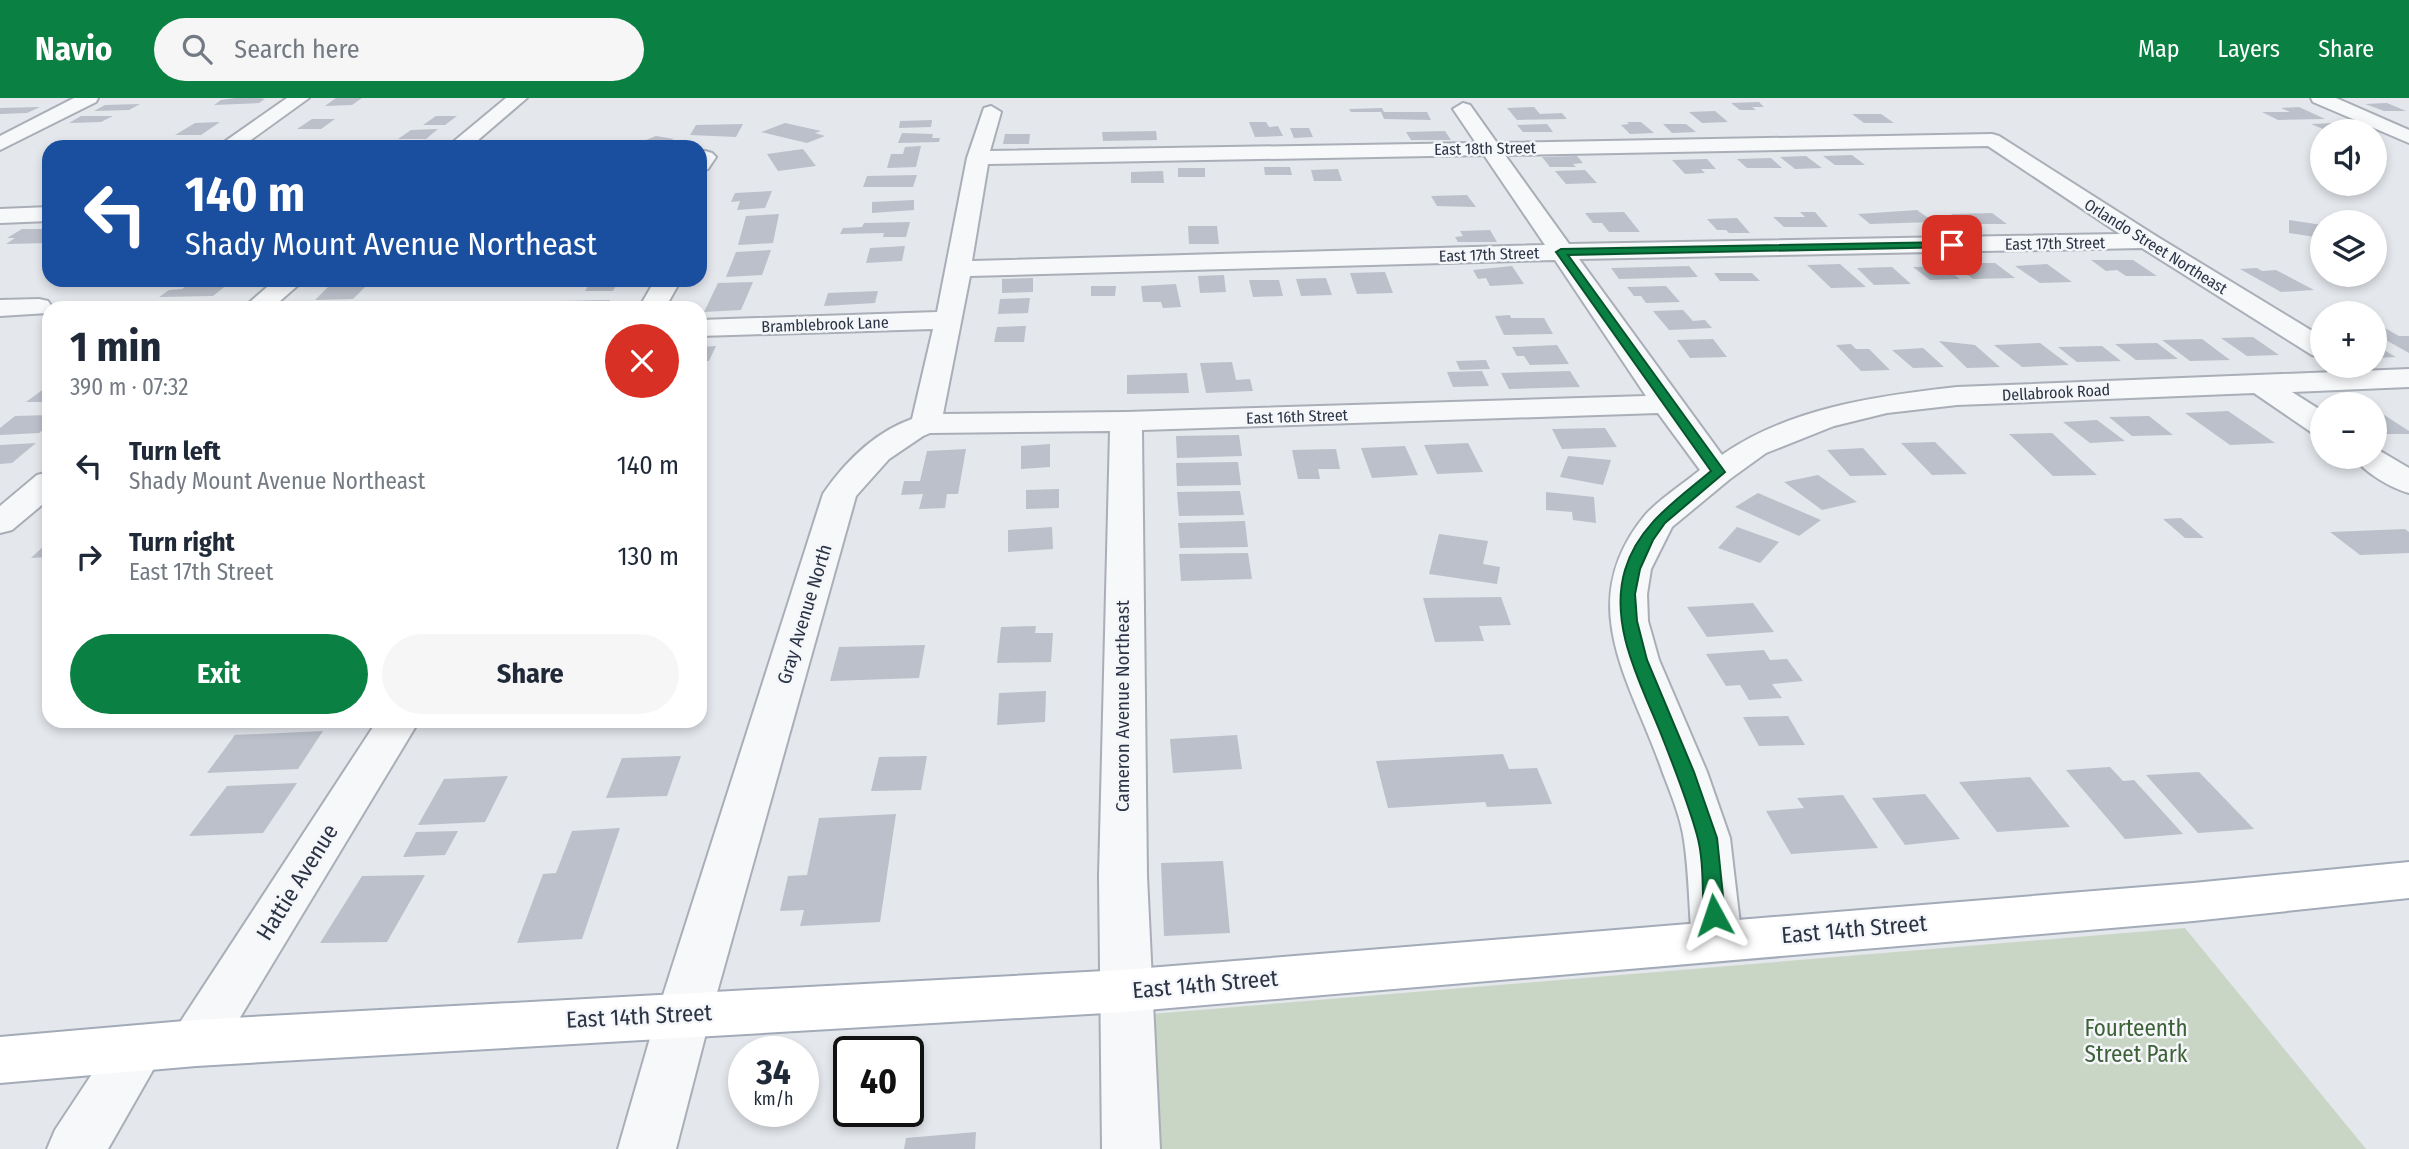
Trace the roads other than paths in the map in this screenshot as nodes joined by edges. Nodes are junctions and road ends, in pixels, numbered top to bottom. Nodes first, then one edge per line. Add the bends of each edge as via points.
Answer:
1 (89, 98) edge
2 (300, 98) edge
3 (518, 98) edge
4 (2320, 98) edge
5 (1463, 109) dead end
6 (991, 112) dead end
7 (2409, 137) edge
8 (237, 140) edge
9 (466, 140) edge
10 (1992, 140) joint
11 (0, 144) edge
12 (1491, 148) junction
13 (978, 158) junction
14 (42, 214) edge
15 (0, 216) edge
16 (2147, 241) junction
17 (1561, 252) junction
18 (956, 269) junction
19 (282, 287) edge
20 (265, 301) edge
21 (39, 307) dead end
22 (0, 308) edge
23 (949, 320) junction
24 (707, 328) edge
25 (2310, 342) edge
26 (2387, 376) edge
27 (2310, 378) edge
28 (2409, 378) edge
29 (2259, 383) junction
30 (1667, 404) junction
31 (2310, 417) edge
32 (1126, 421) junction
33 (926, 424) junction
34 (2387, 468) edge
35 (1718, 472) junction
36 (2409, 482) edge
37 (42, 488) edge
38 (0, 523) edge
39 (394, 728) edge
40 (2409, 880) edge
41 (1717, 940) junction
42 (1123, 991) junction
43 (684, 1014) junction
44 (196, 1043) junction
45 (138, 1049) junction
46 (0, 1060) edge
47 (76, 1149) edge
48 (647, 1149) edge
49 (1131, 1149) edge

1 - 11 street
2 - 8 street
3 - 9 street
4 - 7 street
5 - 12 street
6 - 13 street
10 - 12 street, East 18th Street
10 - 16 street, Orlando Street Northeast
12 - 13 street, East 18th Street
12 - 17 street
13 - 18 street
14 - 15 street
16 - 17 street, East 17th Street
16 - 25 street, Orlando Street Northeast
17 - 18 street, East 17th Street
17 - 30 street
18 - 23 street
19 - 20 street
21 - 22 street
23 - 24 street, Bramblebrook Lane
23 - 33 street
26 - 28 street, Dellabrook Road
27 - 29 street, Dellabrook Road
29 - 31 street
29 - 35 street, Dellabrook Road via 1957,396 1888,404 1824,419 1755,446
30 - 32 street, East 16th Street
30 - 35 street
32 - 33 street, East 16th Street
32 - 42 street, Cameron Avenue Northeast
33 - 43 street, Gray Avenue North via 911,428 876,452 840,494
34 - 36 street
35 - 41 street, Dellabrook Road via 1660,520 1633,569 1628,594 1639,660 1707,838
37 - 38 street
39 - 44 street, Hattie Avenue
40 - 41 main road, East 14th Street
41 - 42 main road, East 14th Street
42 - 43 main road, East 14th Street
42 - 49 street, Cameron Avenue Northeast
43 - 44 main road, East 14th Street
43 - 48 street, Gray Avenue North
44 - 45 main road, East 14th Street
45 - 46 main road, East 14th Street
45 - 47 street

